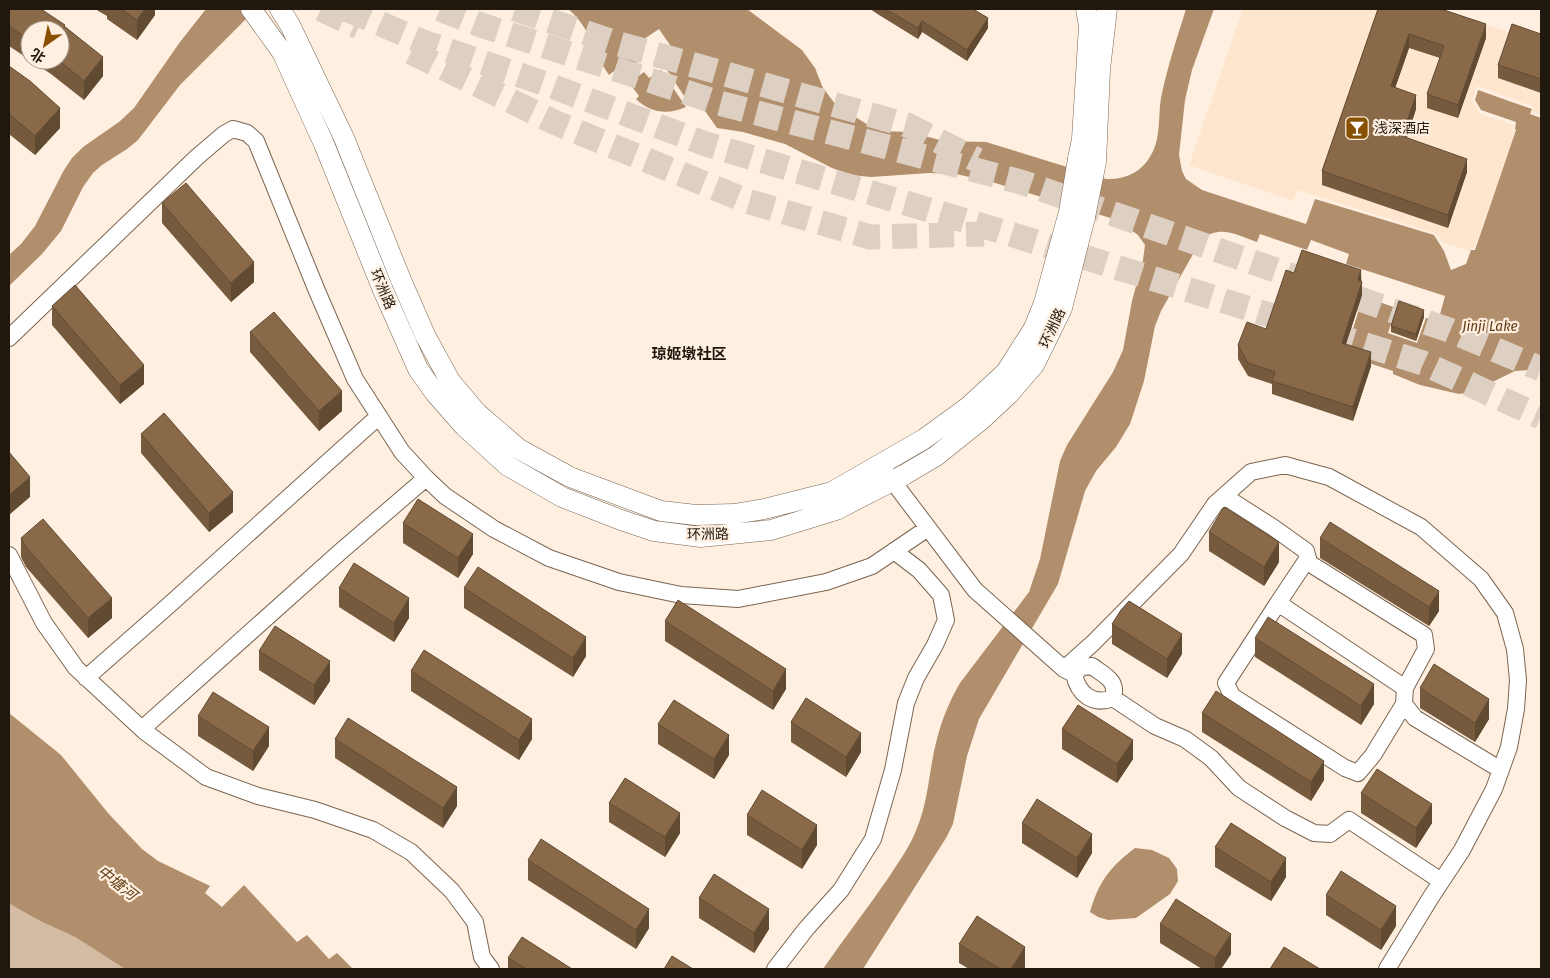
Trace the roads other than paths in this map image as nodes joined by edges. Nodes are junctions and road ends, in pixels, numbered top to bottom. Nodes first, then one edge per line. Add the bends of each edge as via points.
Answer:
1 (280, 9) edge
2 (256, 15) edge
3 (1097, 18) edge
4 (1077, 214) junction
5 (9, 338) edge
6 (379, 416) junction
7 (880, 463) junction
8 (426, 478) junction
9 (893, 481) junction
10 (1224, 496) junction
11 (928, 528) junction
12 (894, 551) junction
13 (9, 555) edge
14 (1308, 558) junction
15 (1278, 603) junction
16 (1069, 671) junction
17 (86, 678) junction
18 (1405, 688) junction
19 (1112, 698) junction
20 (1404, 704) junction
21 (142, 729) junction
22 (1501, 770) junction
23 (1441, 881) junction
24 (491, 969) edge
25 (775, 969) edge
26 (1387, 969) edge

1 - 7 street, 环洲路 via 344,138 401,280 438,360 450,381 477,413 519,449 570,477 661,511 696,514 734,514 832,492
2 - 9 street, 环洲路 via 282,52 418,369 464,426 508,466 562,497 620,520 654,531 701,537 771,530 836,510
3 - 4 street, 环洲路, bridge via 1100,69
4 - 7 street, 环洲路 via 1034,328 1006,372 968,407 924,439
4 - 9 street, 环洲路 via 1062,308 1034,365 981,420 936,456
5 - 6 street via 197,157 233,129 247,133 256,141 355,378
6 - 8 street via 402,452
6 - 17 street
7 - 9 street
8 - 12 street via 445,496 494,529 549,558 619,582 681,595 738,599 799,588 872,566
8 - 21 street
9 - 11 street
10 - 14 street via 1306,551
10 - 16 street via 1181,554
10 - 22 street via 1251,472 1286,465 1329,477 1421,527 1481,579 1505,613 1515,649 1516,709
11 - 12 street
11 - 16 street via 975,590
12 - 25 street via 919,570 941,595 946,620 906,703 893,770 873,839 841,890
13 - 17 street via 44,623
14 - 15 street
14 - 18 street via 1309,563 1424,636 1426,649
15 - 18 street
15 - 20 street via 1226,683 1232,696 1345,768 1358,773
16 - 19 street via 1084,695 1099,701
16 - 19 street via 1092,666 1112,681 1115,689
17 - 21 street
18 - 20 street
19 - 23 street via 1211,758 1239,788 1285,818 1314,833 1330,834 1349,820
20 - 22 street via 1415,718
21 - 24 street via 206,776 258,796 315,810 373,830 410,852 452,891 475,922 482,957
22 - 23 street via 1462,850
23 - 26 street

